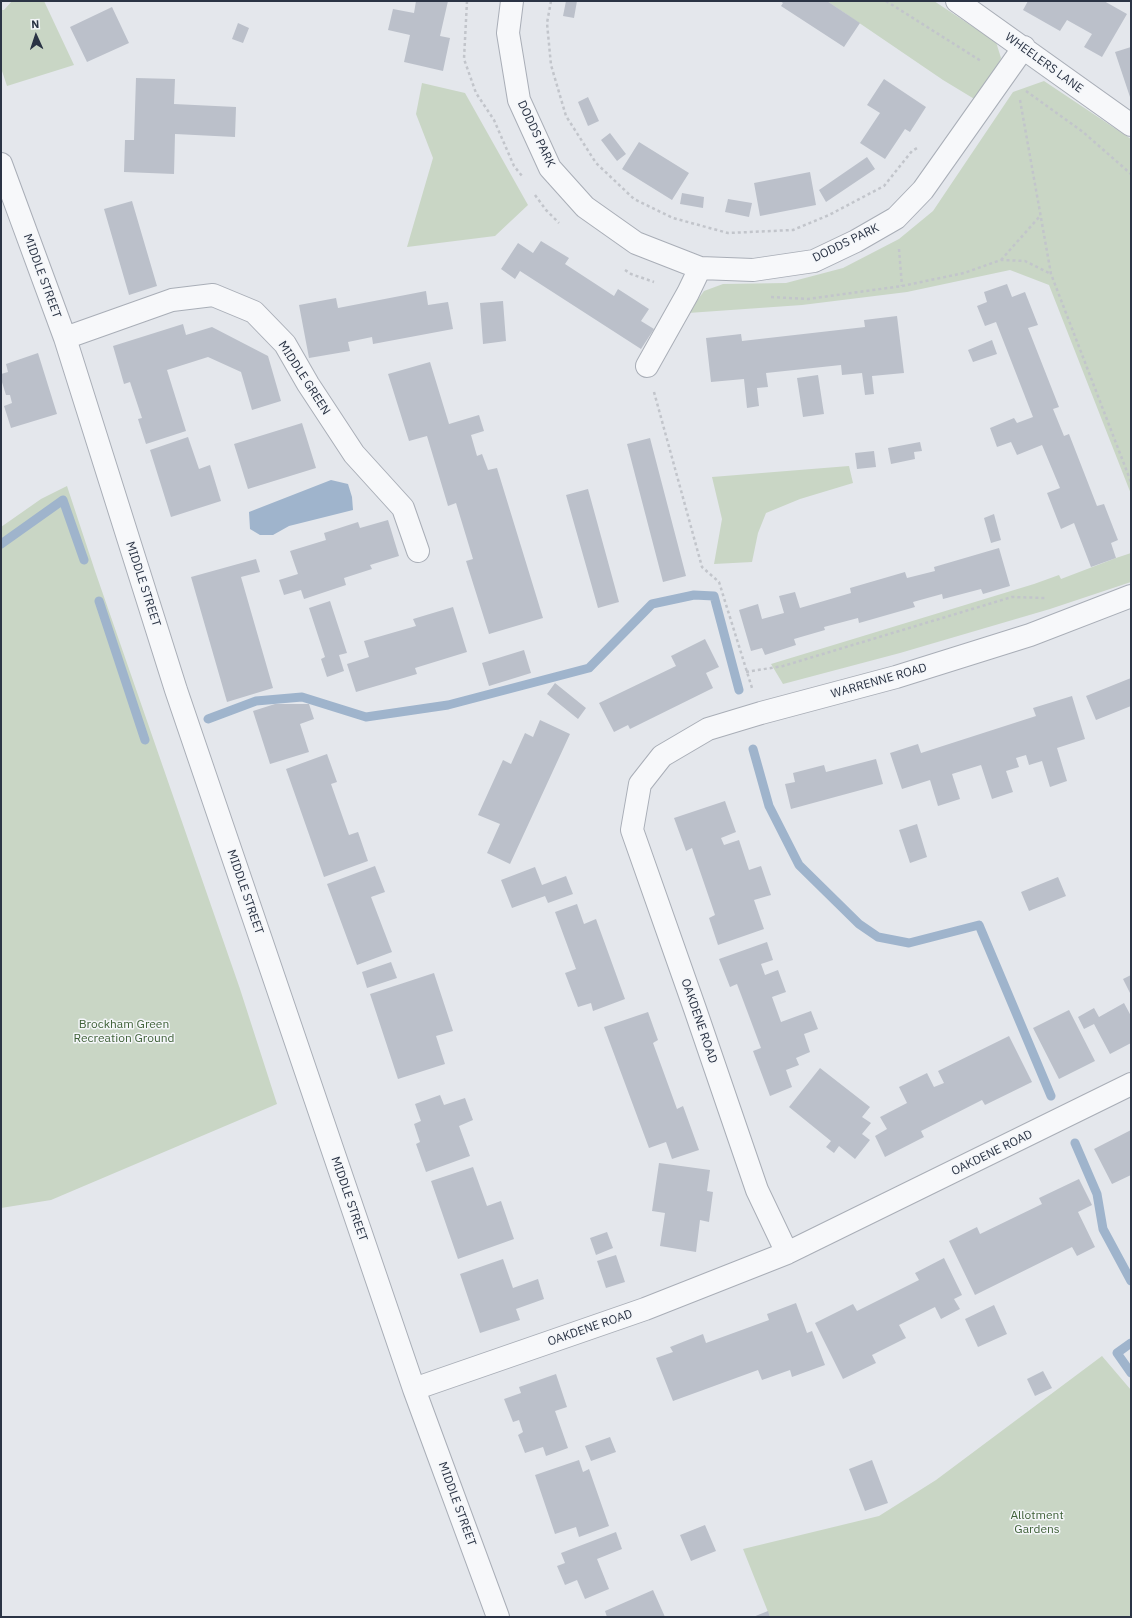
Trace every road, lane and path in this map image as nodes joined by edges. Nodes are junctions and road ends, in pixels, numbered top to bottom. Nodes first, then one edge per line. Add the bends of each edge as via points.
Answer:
1 (467, 1) edge
2 (512, 1) edge
3 (551, 1) edge
4 (957, 1) edge
5 (1024, 47) junction
6 (1019, 93) dead end
7 (1131, 125) edge
8 (918, 147) dead end
9 (1, 164) edge
10 (523, 179) dead end
11 (532, 191) dead end
12 (1041, 216) junction
13 (896, 218) junction
14 (564, 227) dead end
15 (1001, 260) junction
16 (619, 266) dead end
17 (700, 268) junction
18 (1051, 274) junction
19 (902, 286) junction
20 (688, 293) junction
21 (768, 297) dead end
22 (65, 338) junction
23 (647, 366) joint
24 (1131, 482) edge
25 (418, 551) dead end
26 (1131, 596) edge
27 (1050, 598) dead end
28 (746, 672) junction
29 (761, 713) junction
30 (640, 784) joint
31 (1131, 1084) edge
32 (787, 1253) junction
33 (414, 1389) junction
34 (498, 1617) edge

1 - 10 path via 464,59 476,93 494,120 514,166
2 - 17 street, DODDS PARK via 508,33 519,100 550,168 585,208 636,243
3 - 8 path via 547,23 551,65 566,116 596,163 634,199 673,218 728,233 793,230 884,186
4 - 5 street, WHEELERS LANE
5 - 7 street, WHEELERS LANE
5 - 13 street, DODDS PARK via 923,190
6 - 12 path
9 - 22 street, MIDDLE STREET
11 - 14 path via 546,210
12 - 15 path
12 - 18 path
13 - 17 street, DODDS PARK via 814,261 753,270
13 - 19 path
15 - 18 path via 1025,261
15 - 19 path via 964,273
16 - 20 path via 631,274
17 - 20 street
18 - 24 path
19 - 21 path via 808,299
20 - 23 street
22 - 25 street, MIDDLE GREEN via 172,300 213,295 254,312 285,344 354,454 402,508
22 - 33 street, MIDDLE STREET via 176,690
23 - 28 path via 702,567 719,582
26 - 29 street, WARRENNE ROAD via 1030,635 896,678
27 - 28 path via 1012,597 784,666
28 - 29 path
29 - 30 street, WARRENNE ROAD via 708,729 668,752
30 - 32 street, OAKDENE ROAD via 632,830 757,1190
31 - 32 street, OAKDENE ROAD
32 - 33 street, OAKDENE ROAD via 645,1309
33 - 34 street, MIDDLE STREET

